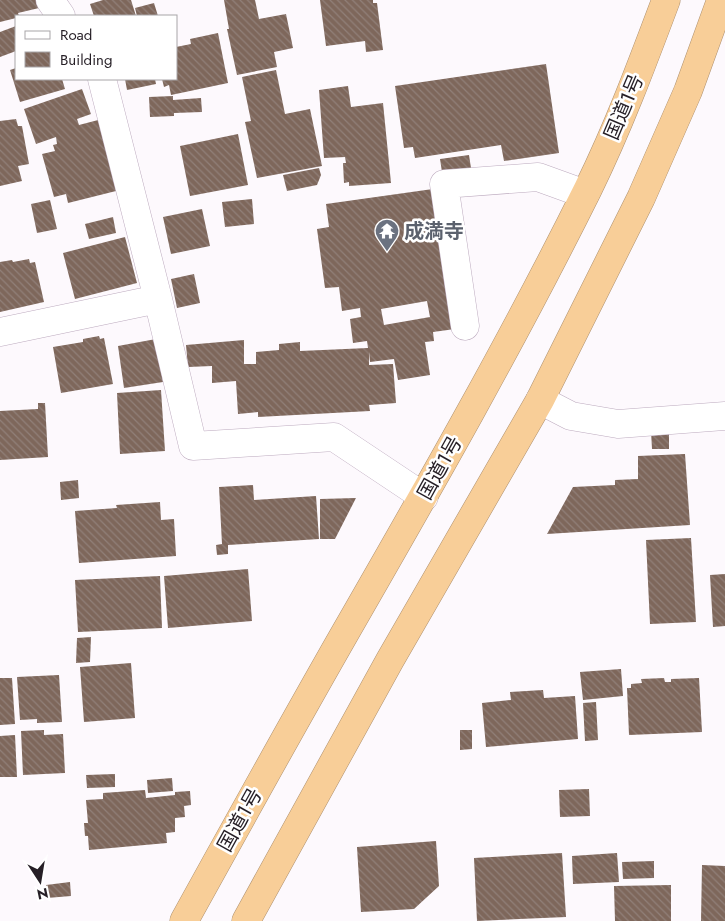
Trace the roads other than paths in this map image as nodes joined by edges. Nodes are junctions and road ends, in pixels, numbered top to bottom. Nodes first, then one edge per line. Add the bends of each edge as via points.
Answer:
1 (50, 0) edge
2 (666, 0) edge
3 (721, 0) edge
4 (60, 15) edge
5 (102, 80) edge
6 (585, 194) junction
7 (158, 299) junction
8 (465, 326) dead end
9 (0, 332) edge
10 (540, 400) junction
11 (725, 416) edge
12 (424, 497) junction
13 (184, 921) edge
14 (246, 921) edge

1 - 4 street
2 - 6 highway, 国道1号 via 632,92
3 - 10 highway via 688,91 641,198
5 - 7 street
6 - 8 street via 538,177 444,184
6 - 12 highway, 国道1号 via 530,304
7 - 9 street
7 - 12 street via 193,446 334,437
10 - 11 street via 571,416 618,424
10 - 14 highway via 390,660
12 - 13 highway, 国道1号

